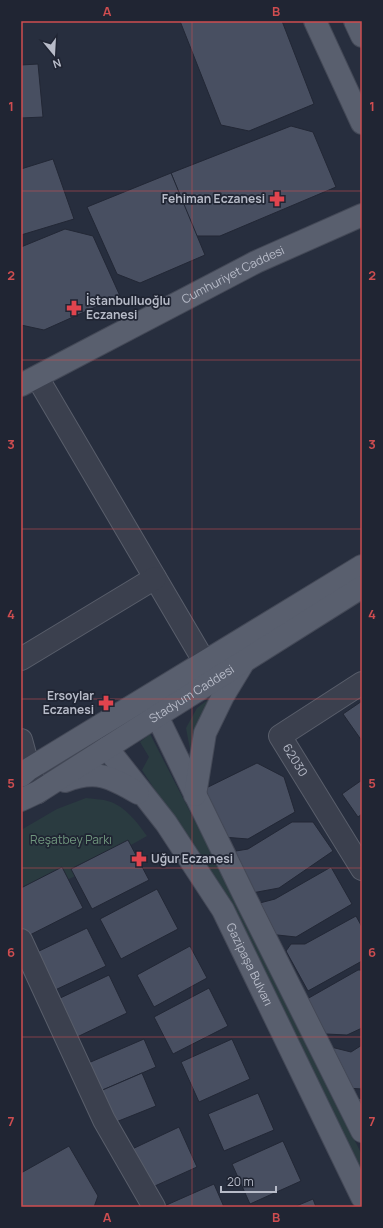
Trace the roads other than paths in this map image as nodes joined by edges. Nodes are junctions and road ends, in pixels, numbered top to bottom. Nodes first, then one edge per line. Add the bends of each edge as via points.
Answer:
1 (315, 21) edge
2 (355, 21) edge
3 (362, 36) edge
4 (362, 123) edge
5 (362, 214) edge
6 (29, 381) edge
7 (362, 566) edge
8 (155, 578) junction
9 (362, 587) edge
10 (21, 659) edge
11 (245, 660) junction
12 (210, 670) junction
13 (362, 683) edge
14 (157, 716) junction
15 (21, 740) edge
16 (107, 748) junction
17 (25, 773) edge
18 (195, 795) junction
19 (30, 796) edge
20 (146, 797) junction
21 (362, 869) edge
22 (21, 940) edge
23 (362, 1131) edge
24 (362, 1197) edge
25 (154, 1207) edge

1 - 4 main road
2 - 3 main road
5 - 6 main road, Cumhuriyet Caddesi via 256,262
6 - 8 street
7 - 12 main road
8 - 10 street
8 - 12 street
9 - 11 main road, Stadyum Caddesi
11 - 12 main road, Stadyum Caddesi
11 - 18 main road via 205,733
12 - 14 main road, Stadyum Caddesi
12 - 17 main road
13 - 21 street, 62030 via 280,736
14 - 16 main road, Stadyum Caddesi
14 - 18 main road
15 - 17 street
16 - 19 main road, Stadyum Caddesi
16 - 20 main road, Gazipaşa Bulvarı
17 - 19 street
18 - 23 main road
19 - 20 main road via 80,776 101,775 121,782
20 - 24 main road, Gazipaşa Bulvarı via 223,910
22 - 25 street via 104,1120

